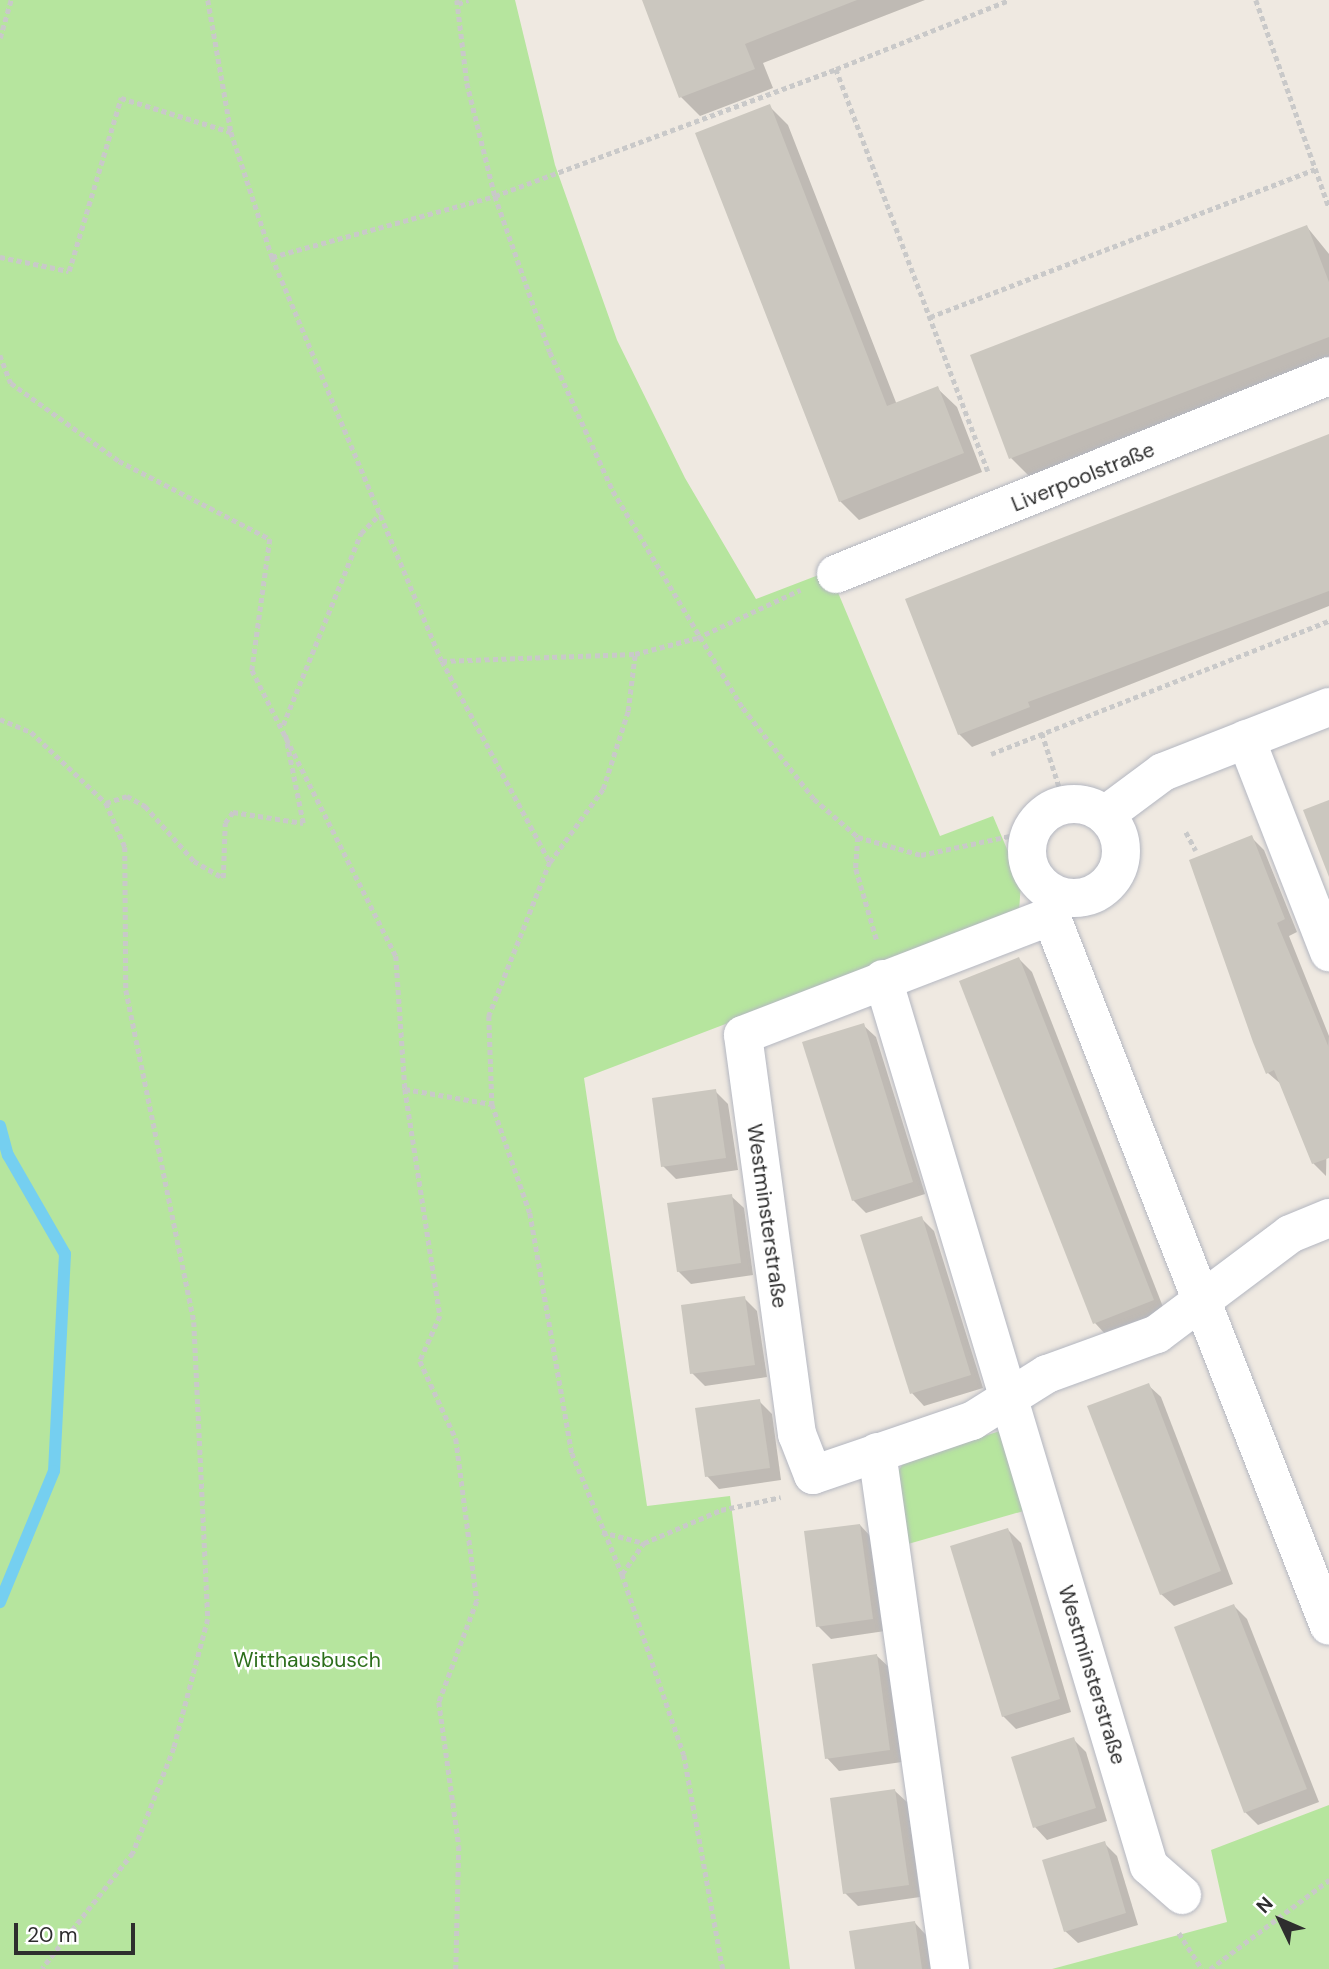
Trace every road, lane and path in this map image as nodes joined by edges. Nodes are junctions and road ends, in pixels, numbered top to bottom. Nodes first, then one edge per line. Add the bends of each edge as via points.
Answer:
1 (11, 0) edge
2 (208, 0) edge
3 (468, 0) edge
4 (1009, 0) edge
5 (1256, 0) edge
6 (458, 2) edge
7 (0, 38) edge
8 (836, 69) junction
9 (231, 132) junction
10 (1315, 169) junction
11 (495, 196) junction
12 (1329, 207) edge
13 (0, 257) edge
14 (272, 257) junction
15 (930, 317) junction
16 (0, 355) edge
17 (1329, 376) edge
18 (1003, 510) junction
19 (380, 514) junction
20 (836, 574) joint
21 (1329, 621) edge
22 (697, 638) junction
23 (635, 654) junction
24 (442, 661) junction
25 (1329, 707) edge
26 (0, 719) edge
27 (283, 726) junction
28 (1042, 733) junction
29 (1246, 739) junction
30 (991, 754) dead end
31 (106, 803) junction
32 (1065, 805) junction
33 (1105, 815) junction
34 (1186, 832) dead end
35 (858, 837) junction
36 (1028, 839) junction
37 (1196, 851) dead end
38 (550, 862) junction
39 (1054, 906) junction
40 (1329, 952) edge
41 (883, 979) junction
42 (405, 1089) junction
43 (492, 1104) junction
44 (1329, 1218) edge
45 (1201, 1296) junction
46 (1010, 1401) junction
47 (877, 1452) junction
48 (813, 1475) junction
49 (602, 1532) junction
50 (644, 1543) junction
51 (622, 1574) junction
52 (1329, 1626) edge
53 (1329, 1880) edge
54 (1182, 1895) dead end
55 (42, 1969) edge
56 (456, 1969) edge
57 (723, 1969) edge
58 (950, 1969) edge
59 (1210, 1969) edge

1 - 7 path
2 - 9 path
3 - 6 path
4 - 8 path
5 - 10 path
6 - 11 path via 467,83
8 - 11 path
8 - 15 path
9 - 13 path via 121,98 69,271
9 - 14 path
10 - 12 path
10 - 15 path
11 - 14 path
11 - 22 path via 586,438
14 - 19 path
15 - 18 path
16 - 27 path via 11,383 119,461 270,539 252,670
17 - 18 street, Liverpoolstraße
18 - 20 street, Liverpoolstraße
19 - 24 path
19 - 27 path via 361,533
20 - 22 path
21 - 28 path
22 - 23 path
22 - 35 path via 780,758
23 - 24 path
23 - 38 path via 628,711 603,789
24 - 38 path
25 - 29 street
26 - 31 path via 32,732
27 - 31 path via 303,823 233,812 225,823 223,878 194,861 145,806 127,796
27 - 42 path via 396,956
28 - 30 path
28 - 32 path
29 - 33 street via 1163,772
29 - 40 street
31 - 55 path via 125,847 126,990 194,1322 208,1619 174,1748 133,1853
32 - 33 street
32 - 36 street via 1042,816
33 - 39 street, Westminsterstraße via 1121,855 1121,881
34 - 37 path
35 - 36 path via 922,855 1010,836
35 - 41 path via 856,869 885,965
36 - 39 street via 1029,867
38 - 43 path via 489,1016
39 - 41 street, Westminsterstraße
39 - 45 street
41 - 46 street, Westminsterstraße
41 - 48 street, Westminsterstraße via 743,1035 797,1434
42 - 43 path
42 - 56 path via 440,1316 420,1361 456,1438 477,1601 439,1702 459,1846
43 - 49 path via 530,1213 572,1453
44 - 45 street via 1290,1234
45 - 46 street via 1157,1334 1047,1374
45 - 52 street
46 - 47 street
46 - 54 street, Westminsterstraße via 1149,1866
47 - 48 street
47 - 58 street
48 - 50 path via 787,1495 721,1510
49 - 50 path
49 - 51 path
50 - 51 path
51 - 57 path via 684,1755
53 - 59 path

